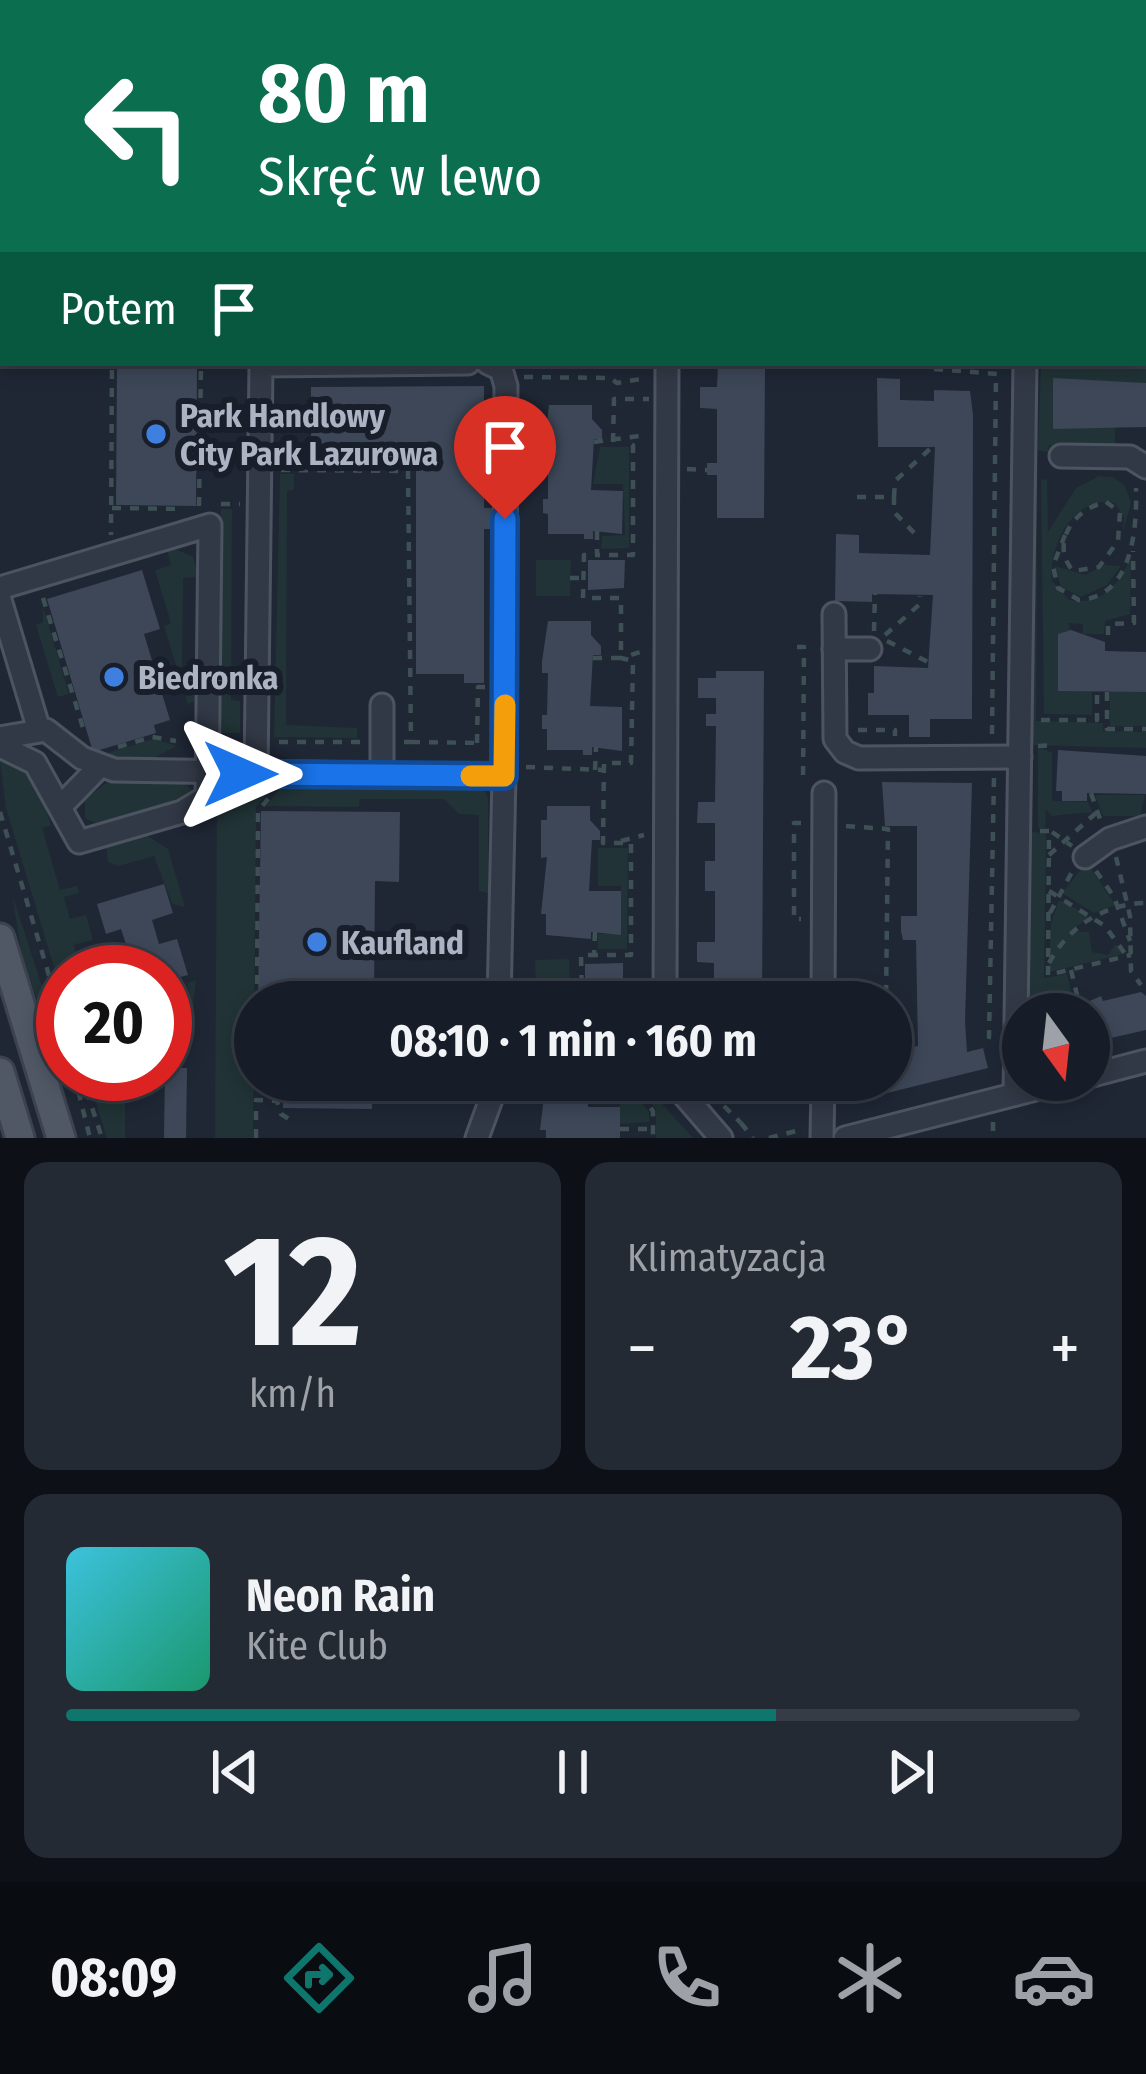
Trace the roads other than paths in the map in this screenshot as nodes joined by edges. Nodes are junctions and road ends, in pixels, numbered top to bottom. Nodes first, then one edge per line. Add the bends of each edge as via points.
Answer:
1 (261, 366) edge
2 (494, 366) edge
3 (1025, 366) edge
4 (660, 371) edge
5 (1061, 456) dead end
6 (1141, 463) edge
7 (0, 588) edge
8 (0, 600) edge
9 (834, 614) dead end
10 (876, 644) road end
11 (834, 649) junction
12 (382, 705) dead end
13 (39, 730) junction
14 (0, 742) edge
15 (1028, 751) junction
16 (106, 758) junction
17 (201, 768) junction
18 (248, 774) junction
19 (382, 775) junction
20 (504, 776) junction
21 (824, 793) dead end
22 (207, 799) junction
23 (61, 806) junction
24 (1146, 827) edge
25 (1085, 857) road end
26 (0, 938) edge
27 (499, 981) edge
28 (664, 981) edge
29 (823, 981) edge
30 (1019, 993) edge
31 (1146, 1061) edge
32 (1110, 1070) edge
33 (0, 1072) edge
34 (1002, 1097) edge
35 (490, 1101) edge
36 (689, 1101) edge
37 (20, 1138) edge
38 (61, 1138) edge
39 (477, 1138) edge
40 (722, 1138) edge
41 (844, 1138) edge

1 - 18 street
2 - 20 street via 506,386
3 - 15 street
4 - 28 street
5 - 6 street
7 - 17 street via 211,525
8 - 13 street
9 - 11 street
10 - 11 street
11 - 15 street via 835,739 845,752 991,758
12 - 19 street
13 - 14 street
13 - 16 street
14 - 23 street via 35,763
15 - 30 street
16 - 17 street
16 - 23 street
17 - 18 street
17 - 22 street
18 - 19 street
18 - 22 street
19 - 20 street
20 - 27 street
21 - 29 street
22 - 23 street via 79,842
24 - 25 street
26 - 38 main road
31 - 32 street
33 - 37 main road
34 - 41 street
35 - 39 street
36 - 40 street

